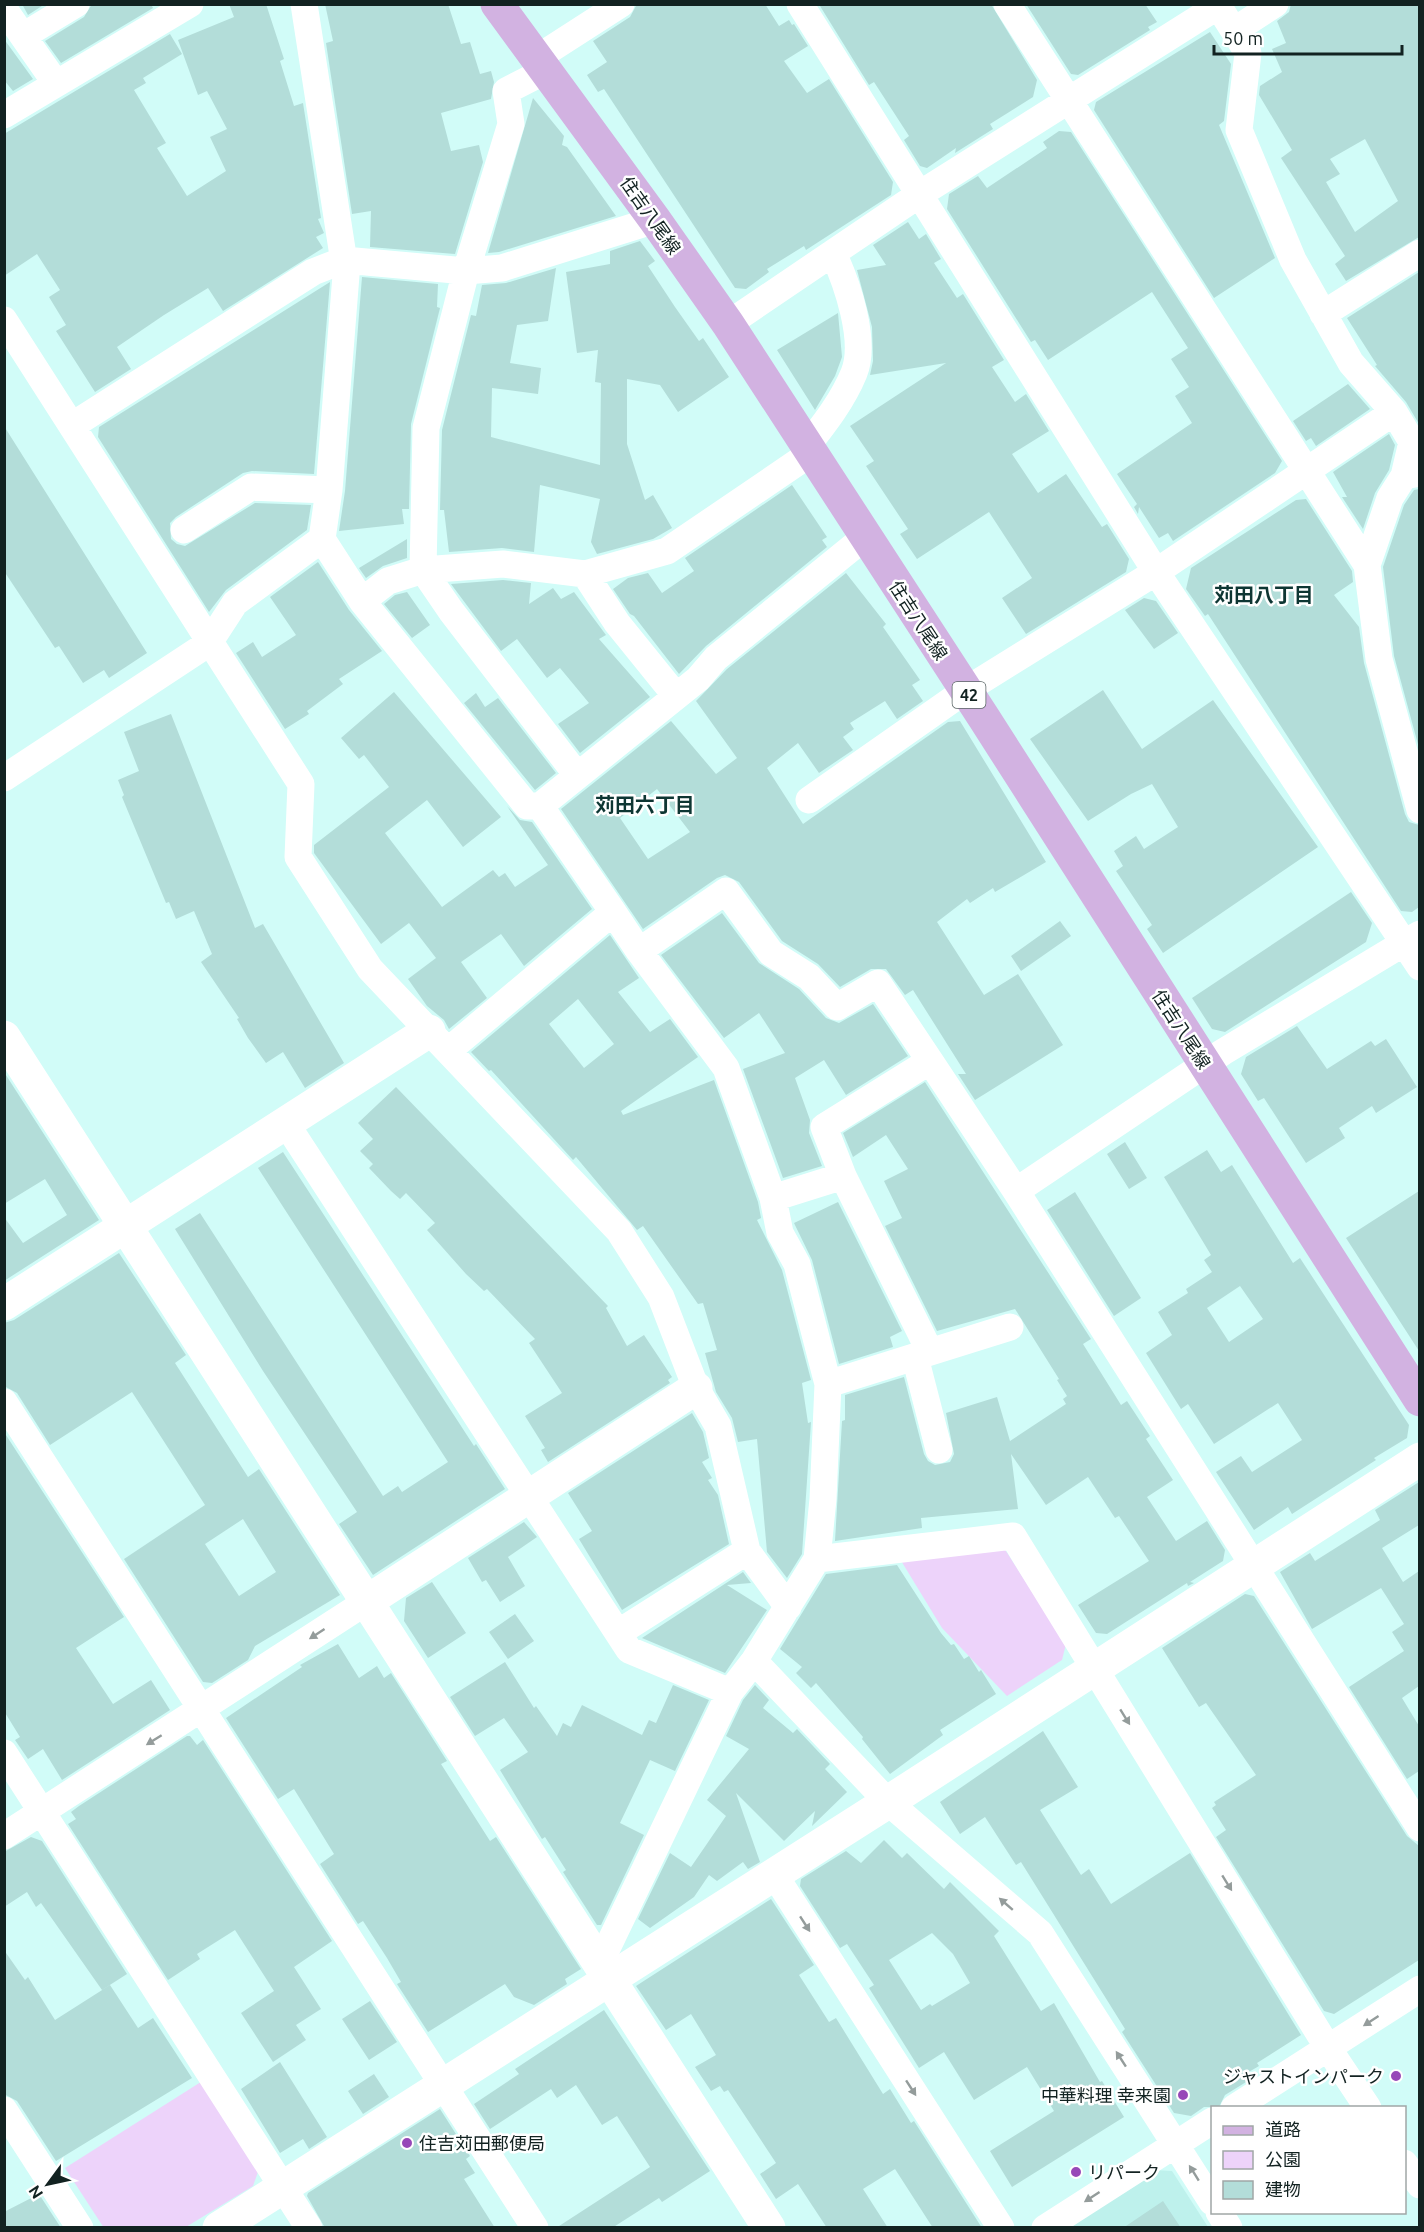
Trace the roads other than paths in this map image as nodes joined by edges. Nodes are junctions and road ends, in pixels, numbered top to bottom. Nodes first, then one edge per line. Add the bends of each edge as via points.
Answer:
1 (76, 4) edge
2 (190, 4) edge
3 (304, 4) edge
4 (497, 4) edge
5 (621, 4) edge
6 (800, 4) edge
7 (1007, 4) edge
8 (1275, 4) edge
9 (1217, 5) edge
10 (4, 9) edge
11 (1235, 30) junction
12 (23, 36) junction
13 (542, 64) junction
14 (55, 82) junction
15 (1070, 100) junction
16 (4, 115) edge
17 (920, 194) junction
18 (655, 220) junction
19 (833, 253) junction
20 (1419, 253) edge
21 (344, 260) junction
22 (466, 270) junction
23 (1323, 314) junction
24 (4, 320) edge
25 (728, 324) junction
26 (1394, 412) junction
27 (73, 425) junction
28 (809, 449) junction
29 (1306, 470) junction
30 (1412, 474) edge
31 (329, 490) junction
32 (184, 530) dead end
33 (865, 537) junction
34 (322, 539) junction
35 (1367, 565) junction
36 (423, 570) junction
37 (1156, 572) junction
38 (585, 574) junction
39 (362, 601) junction
40 (209, 643) junction
41 (966, 690) junction
42 (676, 696) junction
43 (577, 776) junction
44 (4, 777) edge
45 (809, 800) dead end
46 (540, 806) junction
47 (1419, 810) edge
48 (613, 912) junction
49 (1412, 938) edge
50 (639, 951) junction
51 (1419, 967) edge
52 (4, 1037) edge
53 (439, 1041) junction
54 (930, 1062) junction
55 (1205, 1065) junction
56 (286, 1125) junction
57 (843, 1176) junction
58 (1016, 1191) junction
59 (773, 1198) junction
60 (126, 1226) junction
61 (4, 1304) edge
62 (1010, 1327) dead end
63 (923, 1354) junction
64 (828, 1384) junction
65 (696, 1388) junction
66 (1419, 1400) edge
67 (4, 1402) edge
68 (939, 1450) dead end
69 (1419, 1459) edge
70 (531, 1496) junction
71 (747, 1551) junction
72 (817, 1559) junction
73 (1253, 1565) junction
74 (366, 1602) junction
75 (788, 1606) junction
76 (618, 1634) junction
77 (754, 1661) junction
78 (1094, 1667) junction
79 (730, 1692) junction
80 (203, 1709) junction
81 (4, 1753) edge
82 (888, 1802) junction
83 (41, 1811) junction
84 (1419, 1828) edge
85 (4, 1836) edge
86 (774, 1875) junction
87 (606, 1970) junction
88 (1419, 1989) edge
89 (1328, 2048) junction
90 (442, 2083) junction
91 (1237, 2106) edge
92 (1367, 2106) edge
93 (4, 2110) edge
94 (1211, 2122) edge
95 (1176, 2144) junction
96 (1406, 2166) edge
97 (283, 2186) junction
98 (1419, 2186) edge
99 (1211, 2200) edge
100 (1220, 2214) edge
101 (80, 2228) edge
102 (219, 2228) edge
103 (309, 2228) edge
104 (535, 2228) edge
105 (769, 2228) edge
106 (1001, 2228) edge
107 (1045, 2228) edge
108 (1229, 2228) edge

1 - 12 street
2 - 14 street
3 - 21 street
4 - 13 main road, 住吉八尾線 / 42
5 - 13 street
6 - 17 street
7 - 15 street
8 - 11 street
9 - 11 street
9 - 15 street
10 - 12 street
11 - 23 street via 1248,53 1239,130 1293,260
12 - 14 street
13 - 18 main road, 住吉八尾線 / 42
13 - 22 street via 506,91 511,124
14 - 16 street
15 - 17 street
15 - 29 street
17 - 19 street
17 - 37 street
18 - 22 street via 502,268
18 - 25 main road, 住吉八尾線 / 42
19 - 25 street
19 - 28 street via 852,304 858,345 855,371 832,416
20 - 23 street
21 - 22 street
21 - 27 street via 314,272
21 - 31 street
22 - 36 street via 426,428
23 - 26 street via 1351,363
24 - 27 street
25 - 28 main road, 住吉八尾線 / 42
26 - 29 street
26 - 30 street via 1412,442
27 - 40 street
28 - 33 main road, 住吉八尾線 / 42
28 - 38 street via 666,551
29 - 35 street
29 - 37 street
30 - 35 street via 1390,498
31 - 32 street via 250,487
31 - 34 street
33 - 41 main road, 住吉八尾線 / 42
33 - 42 street via 716,658
34 - 39 street
34 - 40 street via 234,603
35 - 47 street via 1379,659
36 - 38 street via 503,564
36 - 39 street via 387,581
36 - 43 street
37 - 41 street
37 - 49 street
38 - 42 street via 617,623
39 - 46 street via 527,807
40 - 44 street
40 - 53 street via 301,784 298,857 370,969
41 - 45 street
41 - 55 main road, 住吉八尾線 / 42
42 - 43 street
43 - 46 street
46 - 48 street
48 - 50 street
48 - 53 street
49 - 51 street
49 - 55 street
50 - 54 street via 726,891 771,953 809,977 837,1007 878,983
50 - 59 street via 726,1068
52 - 60 street
53 - 56 street
53 - 65 street via 619,1231 661,1297
54 - 57 street via 824,1127
54 - 58 street
55 - 58 street
55 - 66 main road, 住吉八尾線 / 42
56 - 60 street
56 - 70 street
57 - 59 street
57 - 63 street
58 - 73 street
59 - 64 street via 780,1233 797,1264
60 - 61 street
60 - 74 street
62 - 63 street
63 - 64 street
63 - 68 street
64 - 72 street
65 - 70 street
65 - 71 street via 718,1426
67 - 80 street
69 - 73 street
70 - 74 street
70 - 76 street
71 - 75 street
71 - 76 street
72 - 75 street
72 - 78 street via 1012,1536
73 - 78 street
73 - 84 street
74 -> 80 street
74 - 87 street
75 - 77 street
76 - 79 street via 629,1650
77 - 79 street
77 - 82 street
78 - 82 street
78 -> 89 street
79 - 87 street
80 -> 83 street
80 - 90 street
81 - 83 street
82 - 86 street
95 -> 82 street via 1040,1933
83 - 85 street
83 - 97 street
86 - 87 street
86 -> 106 street
87 - 90 street
87 - 105 street
88 -> 89 street
89 - 91 street
89 - 92 street
90 - 97 street
90 - 104 street
93 - 101 street
94 - 95 street
99 -> 95 street
95 -> 107 street
96 - 98 street
97 - 102 street
97 - 103 street
100 - 108 street

